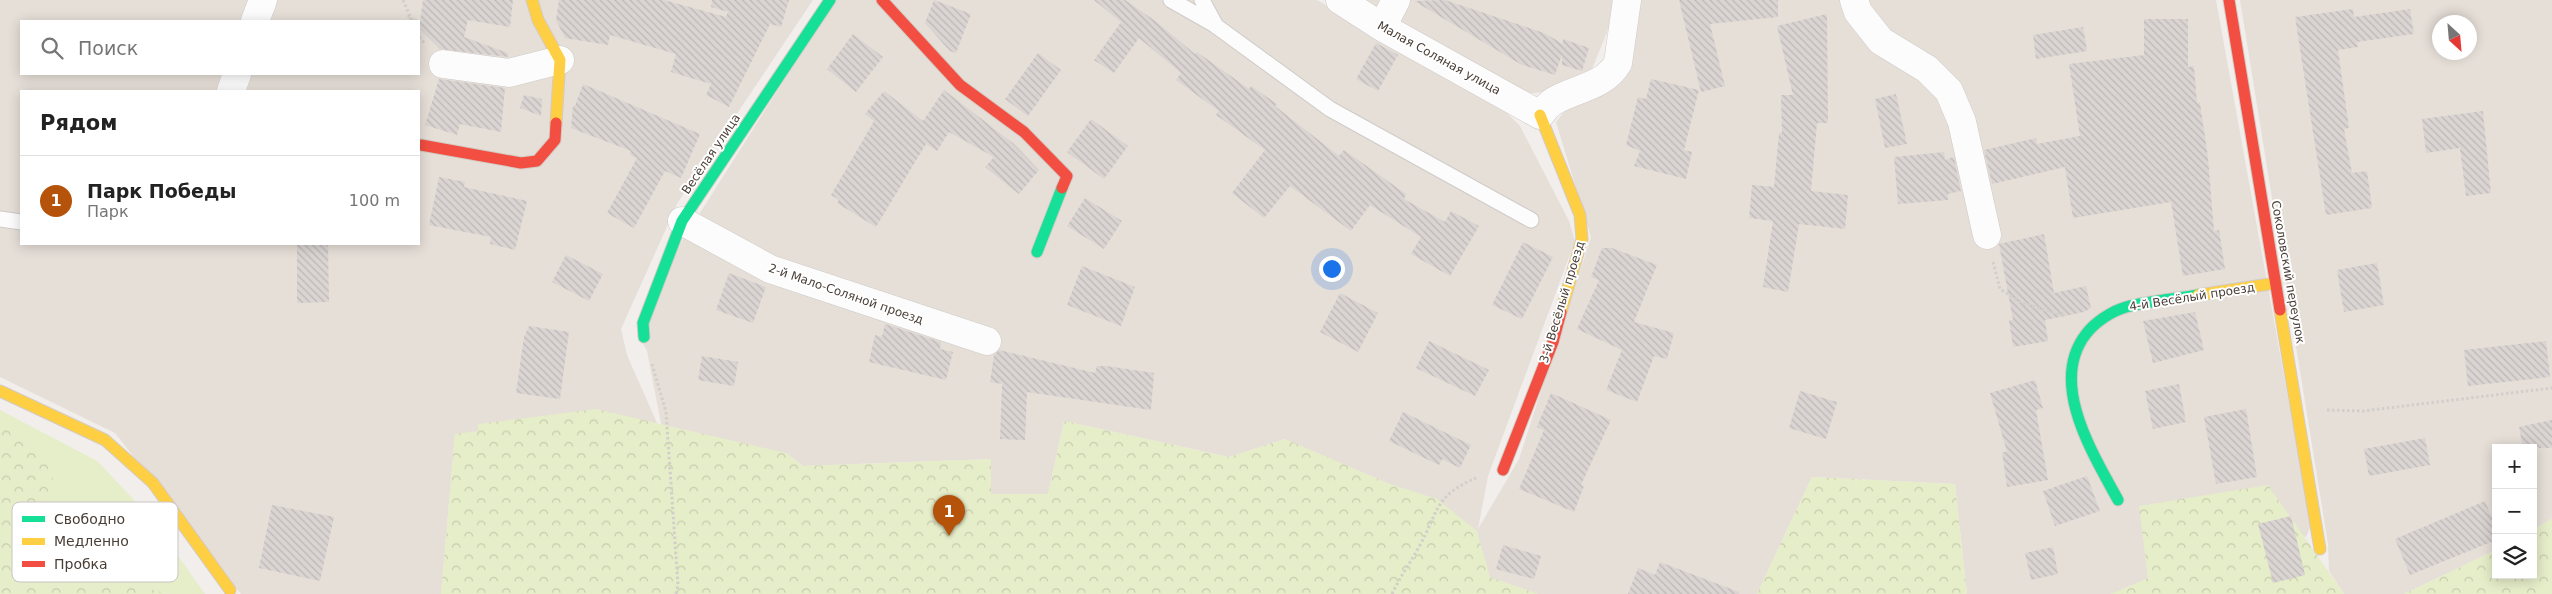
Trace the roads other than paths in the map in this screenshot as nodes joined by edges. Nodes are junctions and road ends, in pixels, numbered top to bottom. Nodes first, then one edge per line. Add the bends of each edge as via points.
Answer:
1 (263, 0) edge
2 (532, 0) edge
3 (830, 0) edge
4 (882, 0) edge
5 (1171, 0) edge
6 (1202, 0) edge
7 (1340, 0) edge
8 (1396, 0) edge
9 (1627, 0) edge
10 (1854, 0) edge
11 (2229, 0) edge
12 (255, 20) edge
13 (1216, 26) junction
14 (1382, 27) junction
15 (560, 60) junction
16 (443, 64) dead end
17 (237, 75) edge
18 (231, 90) edge
19 (1540, 115) junction
20 (421, 144) dead end
21 (0, 218) edge
22 (1531, 220) dead end
23 (20, 222) edge
24 (682, 222) junction
25 (1987, 235) road end
26 (1038, 252) dead end
27 (2276, 283) junction
28 (644, 337) road end
29 (987, 341) dead end
30 (0, 391) edge
31 (1503, 470) road end
32 (2118, 500) dead end
33 (166, 502) edge
34 (178, 518) edge
35 (2320, 549) dead end
36 (230, 590) dead end

1 - 12 street
2 - 15 street via 538,20
3 - 24 street, Весёлая улица
4 - 26 street via 960,85 1024,132 1067,176
5 - 13 lane
6 - 13 lane
7 - 14 street, Малая Соляная улица
8 - 14 street
9 - 19 street via 1618,63 1614,70 1593,85 1553,101
10 - 25 street via 1858,12 1881,41 1927,69 1949,91 1962,122
11 - 27 street, Соколовский переулок
13 - 22 lane via 1330,109
14 - 19 street, Малая Соляная улица
15 - 16 street via 509,73
15 - 20 street via 555,140 537,160 520,163
17 - 18 street
19 - 31 street, 3-й Весёлый проезд via 1580,215 1582,239 1552,342
21 - 23 lane
24 - 28 street, Весёлая улица via 643,323
24 - 29 street, 2-й Мало-Соляной проезд via 770,269
27 - 32 street, 4-й Весёлый проезд via 2125,307 2094,324 2077,346 2070,377 2075,404 2089,447
27 - 35 street, Соколовский переулок
30 - 33 street via 104,440 153,484
34 - 36 street

